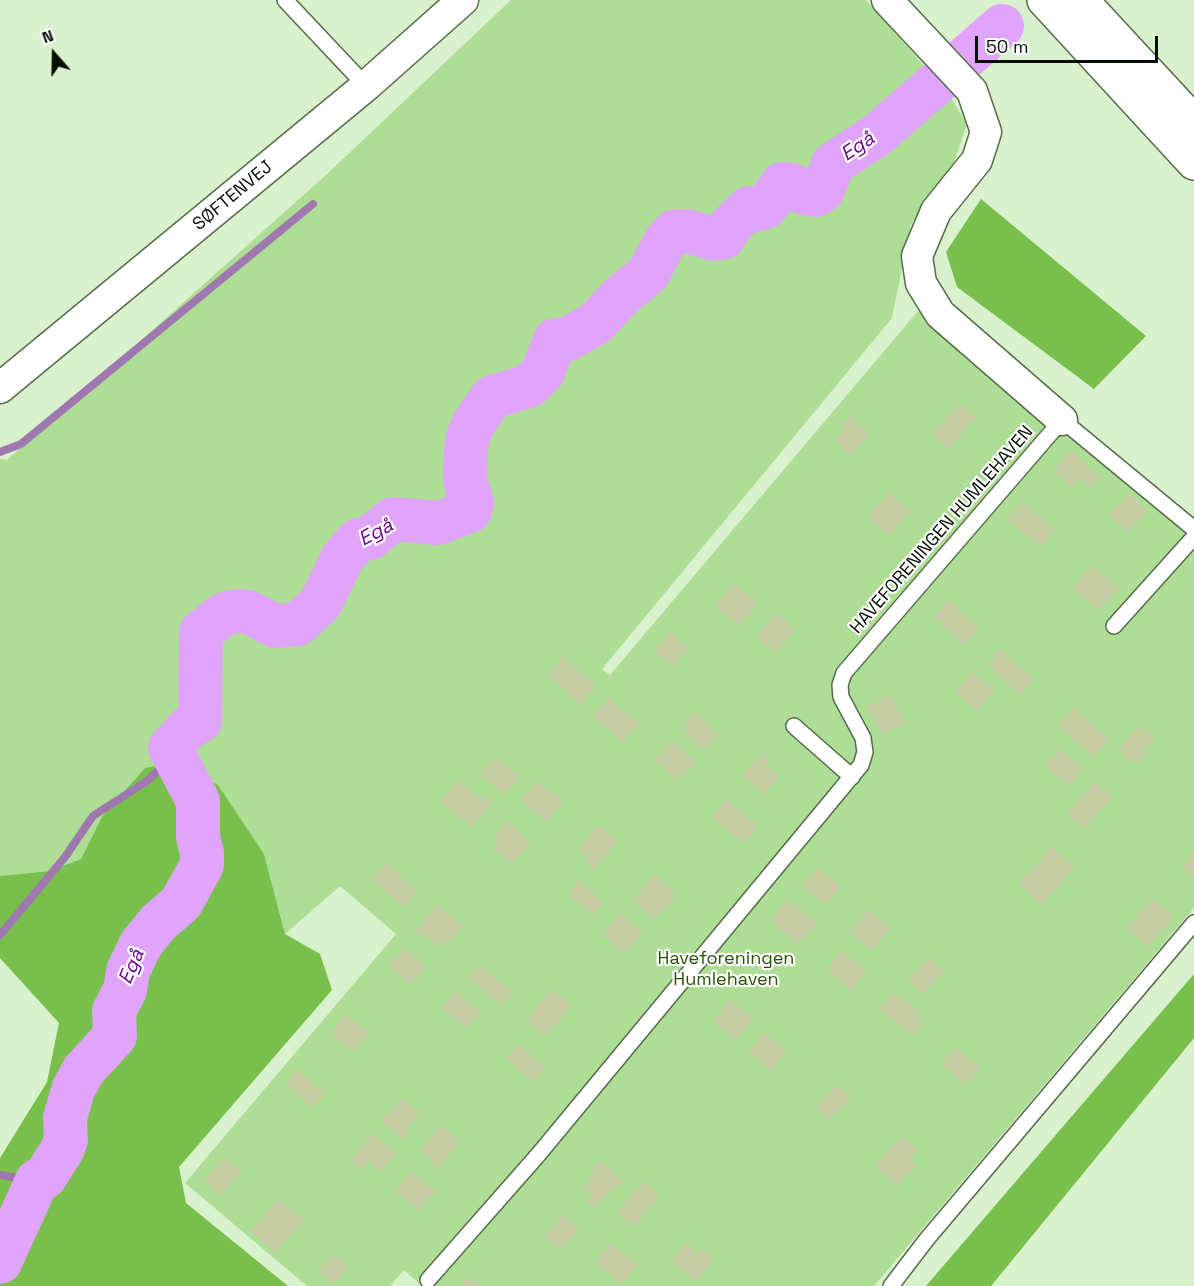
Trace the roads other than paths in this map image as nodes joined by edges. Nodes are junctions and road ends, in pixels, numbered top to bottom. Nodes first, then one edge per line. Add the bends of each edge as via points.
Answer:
1 (285, 0) edge
2 (463, 0) edge
3 (887, 0) edge
4 (1044, 0) edge
5 (1081, 0) edge
6 (366, 86) junction
7 (1194, 122) edge
8 (1194, 163) edge
9 (0, 388) edge
10 (1062, 420) junction
11 (1194, 529) edge
12 (1194, 537) edge
13 (1114, 626) dead end
14 (794, 726) dead end
15 (852, 777) junction
16 (1194, 923) edge
17 (428, 1280) dead end
18 (891, 1286) edge

1 - 6 lane
2 - 6 street, SØFTENVEJ
3 - 10 street via 972,91 986,132 977,160 936,211 917,256 921,283 940,314
4 - 8 main road
5 - 7 main road
6 - 9 street, SØFTENVEJ
10 - 11 lane
10 - 15 lane, HAVEFORENINGEN HUMLEHAVEN via 844,673 842,697 865,752
12 - 13 lane
14 - 15 lane
15 - 17 lane, HAVEFORENINGEN HUMLEHAVEN via 538,1155
16 - 18 lane

